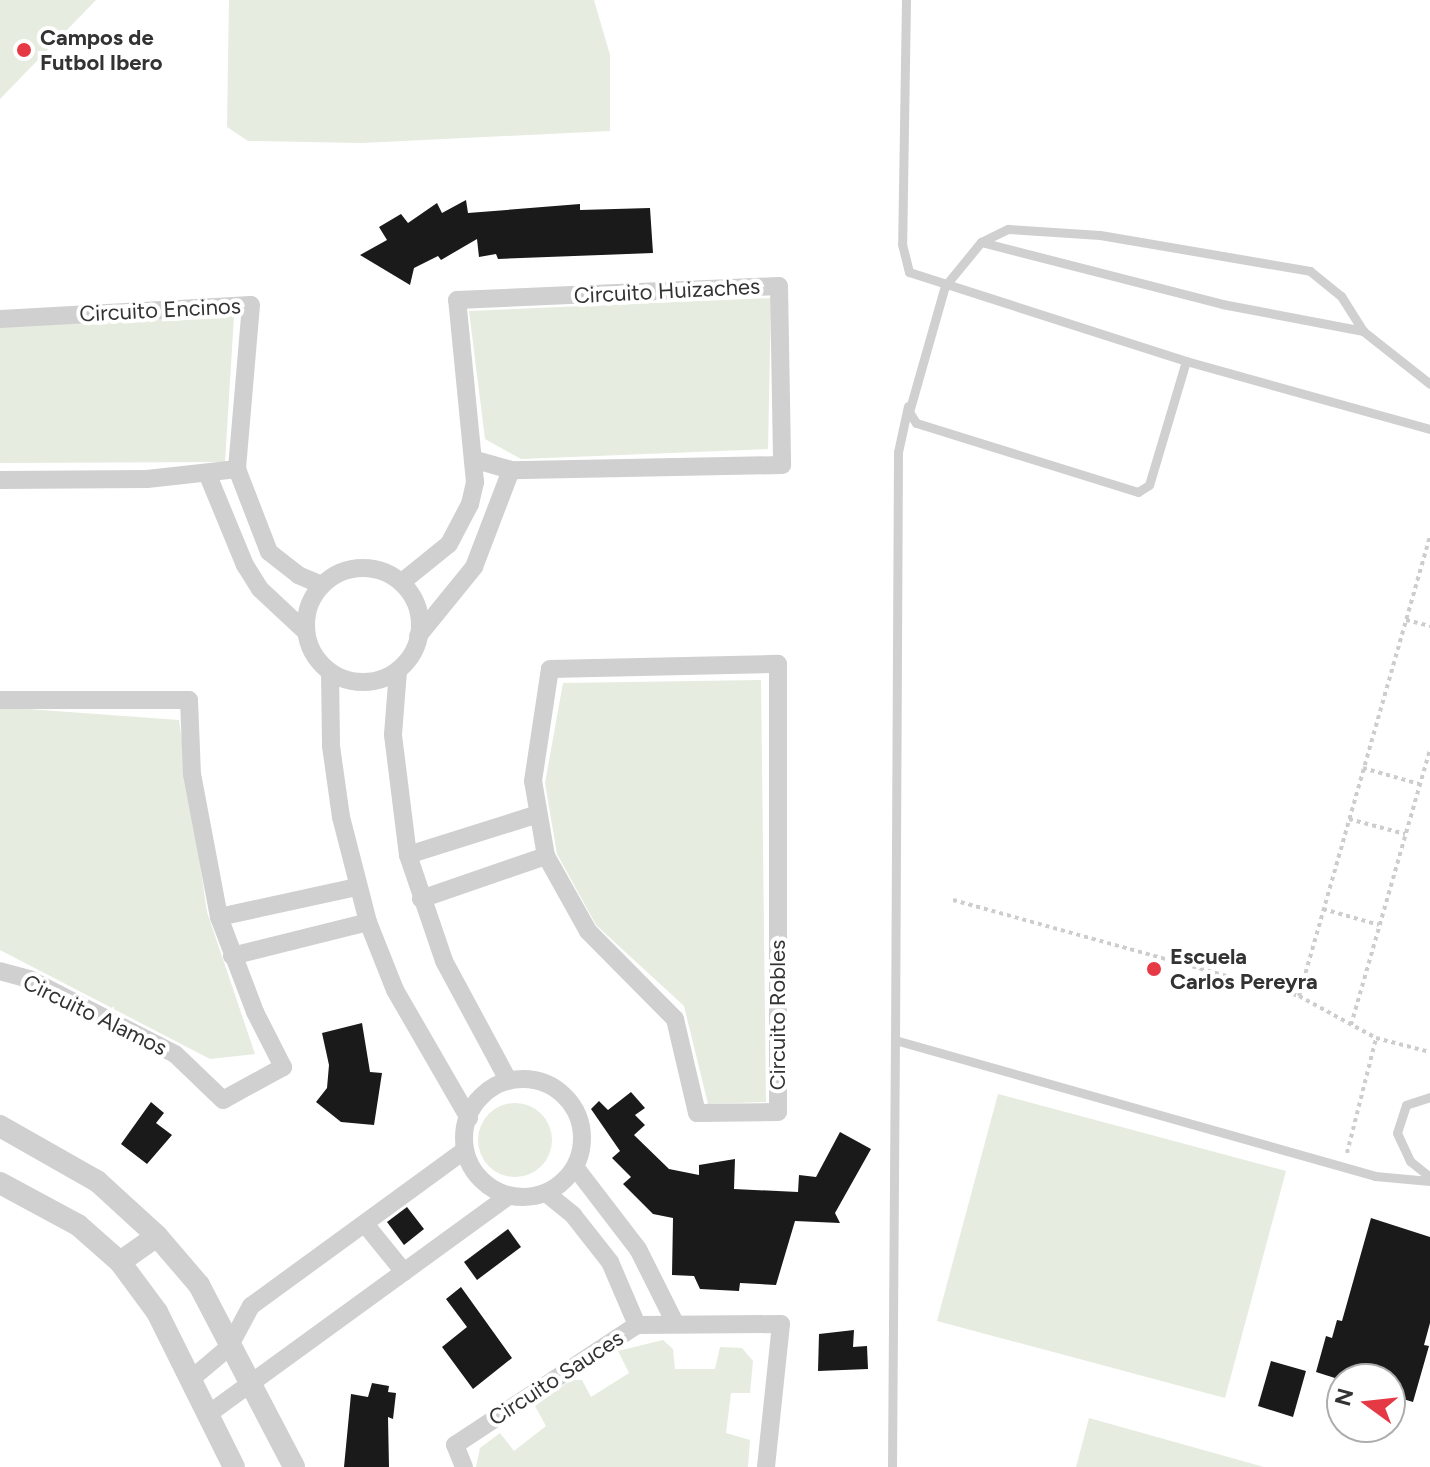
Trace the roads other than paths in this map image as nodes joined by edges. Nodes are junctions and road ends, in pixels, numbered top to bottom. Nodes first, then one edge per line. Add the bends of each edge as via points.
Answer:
1 (906, 0) edge
2 (981, 242) junction
3 (945, 286) junction
4 (0, 319) edge
5 (1363, 331) junction
6 (1186, 361) junction
7 (1430, 384) edge
8 (908, 406) junction
9 (1430, 429) edge
10 (476, 460) junction
11 (237, 469) junction
12 (511, 470) junction
13 (207, 473) junction
14 (0, 480) edge
15 (449, 544) junction
16 (269, 552) junction
17 (245, 565) junction
18 (474, 567) junction
19 (402, 582) junction
20 (322, 585) junction
21 (306, 632) junction
22 (418, 636) junction
23 (398, 671) junction
24 (330, 672) junction
25 (0, 700) edge
26 (538, 814) junction
27 (408, 855) junction
28 (546, 856) junction
29 (357, 887) junction
30 (421, 899) junction
31 (219, 917) junction
32 (368, 922) junction
33 (232, 956) junction
34 (0, 971) edge
35 (895, 1040) junction
36 (508, 1080) junction
37 (1430, 1097) edge
38 (469, 1118) junction
39 (0, 1126) edge
40 (462, 1152) junction
41 (575, 1167) junction
42 (1430, 1179) edge
43 (0, 1183) edge
44 (546, 1193) junction
45 (508, 1196) junction
46 (365, 1224) junction
47 (157, 1236) junction
48 (638, 1249) junction
49 (120, 1262) junction
50 (610, 1262) junction
51 (404, 1272) junction
52 (675, 1323) junction
53 (637, 1325) junction
54 (229, 1347) junction
55 (190, 1380) junction
56 (252, 1386) junction
57 (207, 1415) junction
58 (234, 1467) edge
59 (294, 1467) edge
60 (464, 1467) edge
61 (766, 1467) edge
62 (892, 1467) edge

1 - 3 lane via 904,264 909,272
2 - 3 lane
2 - 5 lane via 1222,304
2 - 5 lane via 1008,229 1035,228 1284,264 1329,284
3 - 6 lane
3 - 8 lane
4 - 11 street, Circuito Encinos via 251,305
5 - 7 lane
6 - 8 lane via 1149,485 1138,492 916,423
6 - 9 lane
8 - 35 lane via 898,452
10 - 12 street, Circuito Huizaches
10 - 12 street, Circuito Huizaches via 457,300 779,286 782,465
10 - 15 street, Circuito Huizaches via 470,504
11 - 13 street
11 - 16 street, Circuito Encinos
12 - 18 street
13 - 14 street via 86,482
13 - 17 street
15 - 18 street
15 - 19 street, Circuito Huizaches
16 - 17 street
16 - 20 street via 298,575
17 - 21 street via 260,589
18 - 22 street
19 - 20 street via 370,568 353,569
19 - 22 street via 420,617
20 - 21 street via 312,599
21 - 24 street via 318,661
22 - 23 street
23 - 24 street via 364,683
23 - 27 street via 393,735
24 - 29 street via 331,746
25 - 31 street, Circuito Alamos via 189,700 192,774
26 - 27 street
26 - 28 street, Circuito Robles
26 - 28 street, Circuito Robles via 533,781 550,669 778,664 778,1112 697,1113 675,1019 588,931
27 - 30 street
28 - 30 street
29 - 31 street
29 - 32 street
30 - 36 street via 471,1019
31 - 33 street, Circuito Alamos
32 - 33 street
32 - 38 street via 415,1030
33 - 34 street, Circuito Alamos via 283,1067 223,1100 175,1054 29,979
35 - 42 lane via 1343,1167
35 - 62 lane
36 - 38 street via 475,1102
36 - 41 street via 546,1083 569,1102 581,1128
37 - 42 lane via 1406,1105 1397,1133 1410,1161
38 - 40 street
39 - 47 street via 97,1181
40 - 45 street via 476,1176
40 - 46 street
41 - 44 street
41 - 48 street
43 - 49 street via 78,1225
44 - 45 street
44 - 50 street via 573,1215
45 - 51 street
46 - 51 street
46 - 54 street via 251,1306
47 - 49 street
47 - 54 street via 199,1285
48 - 50 street
48 - 52 street
49 - 55 street via 157,1312
50 - 53 street
51 - 56 street
52 - 53 street, Circuito Sauces
52 - 61 street, Circuito Sauces via 781,1324
53 - 60 street, Circuito Sauces via 455,1445
54 - 55 street
54 - 56 street
55 - 57 street
56 - 57 street
56 - 59 street
57 - 58 street

